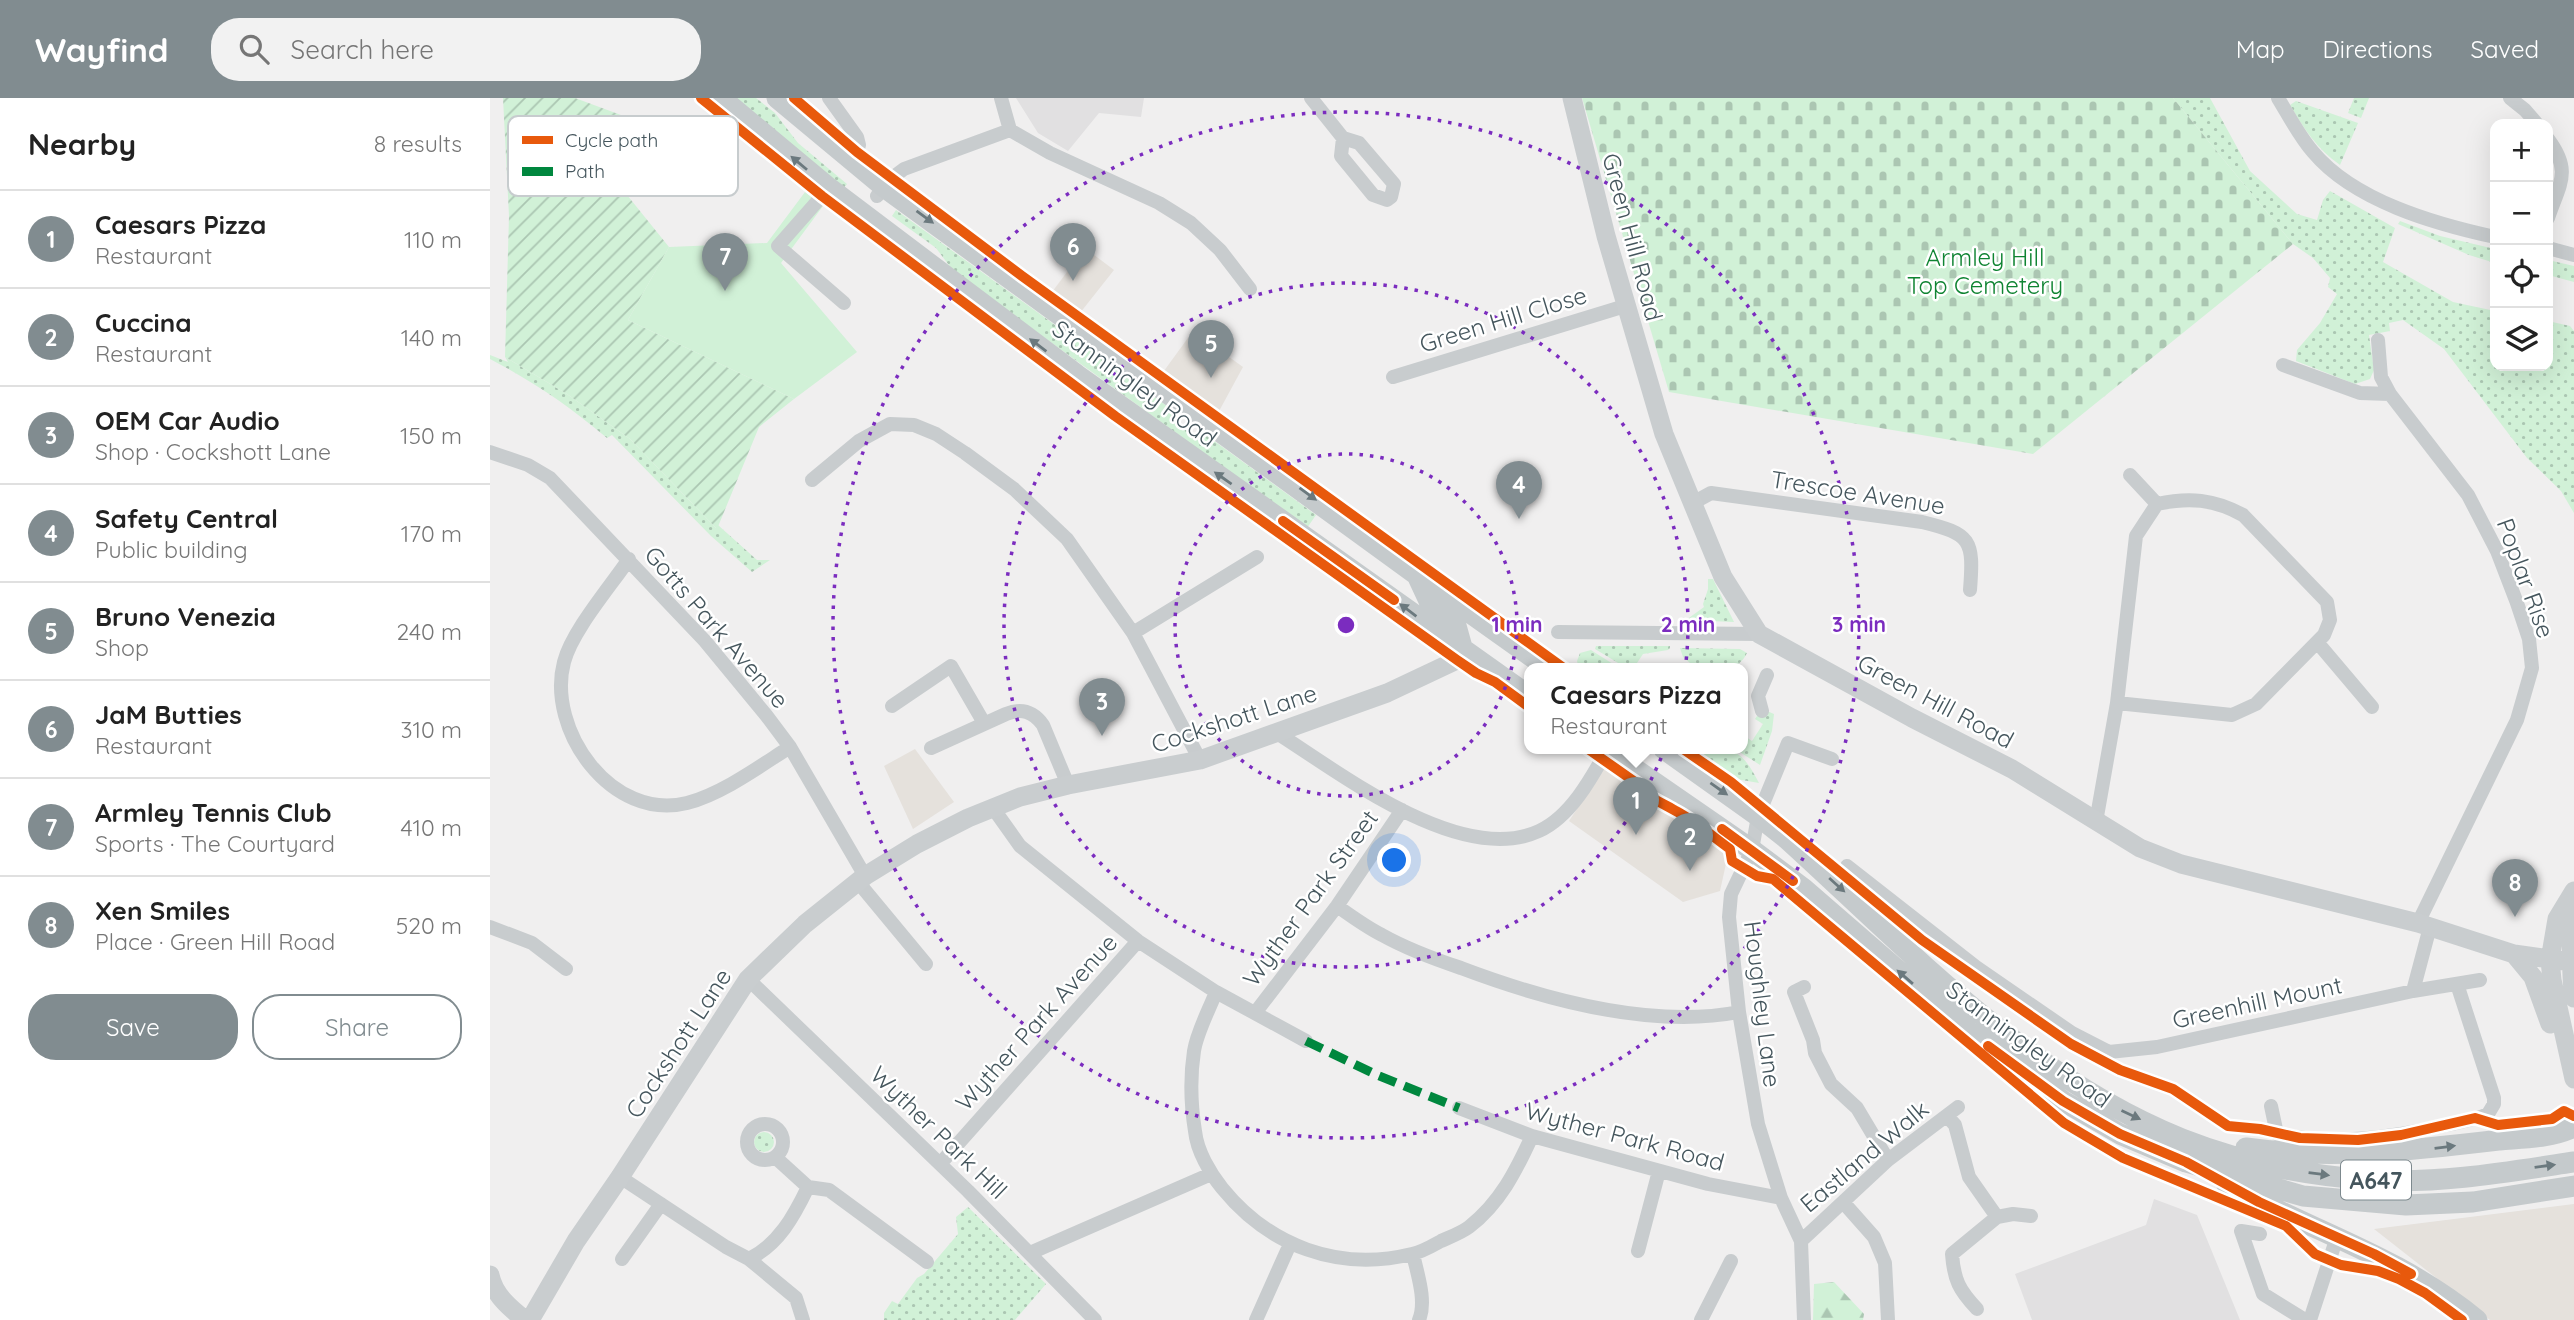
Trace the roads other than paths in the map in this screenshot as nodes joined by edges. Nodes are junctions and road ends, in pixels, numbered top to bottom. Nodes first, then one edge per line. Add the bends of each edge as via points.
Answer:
1 (720, 98) edge
2 (777, 98) edge
3 (829, 98) edge
4 (1001, 98) edge
5 (1311, 98) edge
6 (1572, 98) edge
7 (2278, 98) edge
8 (2510, 98) edge
9 (2533, 119) edge
10 (1010, 130) junction
11 (1343, 138) dead end
12 (2553, 146) edge
13 (829, 188) junction
14 (870, 191) junction
15 (2553, 203) edge
16 (2490, 236) edge
17 (2553, 249) edge
18 (2574, 255) edge
19 (1250, 289) dead end
20 (844, 303) dead end
21 (1625, 306) junction
22 (2378, 340) dead end
23 (2283, 365) dead end
24 (1393, 377) dead end
25 (2390, 394) junction
26 (490, 452) edge
27 (2130, 475) dead end
28 (812, 480) dead end
29 (1692, 503) junction
30 (2157, 504) junction
31 (1351, 525) junction
32 (1257, 557) dead end
33 (629, 559) junction
34 (1351, 568) junction
35 (1417, 575) junction
36 (1970, 590) dead end
37 (1558, 632) dead end
38 (1133, 633) junction
39 (1759, 634) junction
40 (1507, 639) junction
41 (2317, 642) junction
42 (1463, 651) junction
43 (1541, 663) edge
44 (1767, 675) dead end
45 (1524, 693) edge
46 (2117, 703) junction
47 (892, 706) dead end
48 (2372, 707) dead end
49 (1762, 711) dead end
50 (984, 723) junction
51 (1277, 733) junction
52 (790, 747) junction
53 (931, 748) dead end
54 (1603, 754) edge
55 (1612, 754) edge
56 (1671, 754) edge
57 (1832, 759) dead end
58 (1199, 760) junction
59 (1068, 785) junction
60 (993, 808) junction
61 (1402, 810) junction
62 (1758, 816) junction
63 (2096, 822) junction
64 (1752, 850) junction
65 (1847, 866) dead end
66 (861, 879) junction
67 (2572, 896) edge
68 (1336, 906) junction
69 (2424, 925) junction
70 (490, 927) edge
71 (1138, 941) junction
72 (2514, 954) junction
73 (2550, 960) junction
74 (2573, 962) edge
75 (926, 964) dead end
76 (566, 969) dead end
77 (748, 979) junction
78 (2480, 980) dead end
79 (2457, 984) junction
80 (1804, 987) dead end
81 (2413, 991) junction
82 (1216, 992) junction
83 (2574, 998) edge
84 (1739, 1012) junction
85 (1255, 1013) junction
86 (1306, 1041) dead end
87 (2109, 1052) joint
88 (2573, 1076) edge
89 (2272, 1106) dead end
90 (1459, 1108) dead end
91 (2574, 1127) edge
92 (1532, 1136) junction
93 (2182, 1139) junction
94 (775, 1157) dead end
95 (1888, 1160) junction
96 (2186, 1162) junction
97 (2574, 1162) edge
98 (940, 1164) junction
99 (1659, 1171) junction
100 (1211, 1174) junction
101 (620, 1177) junction
102 (2574, 1186) edge
103 (808, 1187) junction
104 (1781, 1198) junction
105 (1843, 1202) junction
106 (661, 1204) junction
107 (2031, 1216) dead end
108 (1997, 1217) junction
109 (2260, 1234) dead end
110 (2337, 1237) junction
111 (1801, 1241) junction
112 (1290, 1244) junction
113 (1638, 1251) dead end
114 (1030, 1253) junction
115 (1413, 1254) junction
116 (622, 1259) dead end
117 (748, 1259) junction
118 (1731, 1261) dead end
119 (928, 1262) dead end
120 (490, 1275) edge
121 (1977, 1309) dead end
122 (527, 1320) edge
123 (803, 1320) edge
124 (1095, 1320) edge
125 (1256, 1320) edge
126 (1419, 1320) edge
127 (1701, 1320) edge
128 (1804, 1320) edge
129 (1888, 1320) edge
130 (2307, 1320) edge
131 (2477, 1320) edge

13 -> 1 main road, Stanningley Road
2 - 14 main road, Stanningley Road
3 - 14 street via 857,137
4 - 10 street
5 - 11 street
6 - 21 street, Green Hill Road
7 - 16 street via 2314,153 2351,186 2454,228
8 - 9 street
10 - 14 street via 904,169
10 - 19 street via 1191,223 1220,250
12 - 15 street via 2563,173
13 - 14 main road, Stanningley Road
13 - 20 street via 778,246
14 -> 31 main road, Stanningley Road
34 -> 14 main road, Stanningley Road via 1077,375 942,272
17 - 18 street
21 - 24 street, Green Hill Close
21 - 29 street, Green Hill Road via 1664,434
22 - 25 street, Poplar Rise via 2381,377
23 - 25 street via 2360,393
25 - 69 street, Poplar Rise via 2469,495 2517,603 2529,639 2532,668 2517,720
26 - 33 street, Gotts Park Avenue via 550,478
27 - 30 street
28 - 38 street via 859,440 890,424 914,425 936,434 1014,489 1067,539
29 - 36 street, Trescoe Avenue via 1711,494 1952,530 1965,538 1973,557
29 - 39 street, Green Hill Road via 1723,577
30 - 41 street via 2199,499 2243,515 2327,603 2330,620
30 - 46 street via 2136,537
31 - 34 main road via 1342,543
31 - 35 main road, Stanningley Road
32 - 38 street
33 - 52 street, Gotts Park Avenue via 705,641
33 - 52 street via 564,660 560,681 564,711 583,756 605,780 629,796 658,804 686,803
42 -> 34 main road, Stanningley Road
35 - 40 main road, Stanningley Road
35 - 42 main road via 1430,603 1455,622
37 - 39 street
38 - 58 street
39 - 63 street, Green Hill Road via 2012,769
40 - 42 main road
40 - 43 main road, Stanningley Road
41 - 46 street via 2256,704 2232,715
41 - 48 street
42 - 45 main road, Stanningley Road
42 - 51 street, Cockshott Lane via 1457,660 1387,693
44 - 49 street via 1758,696
46 - 63 street
47 - 50 street via 951,666
50 - 53 street
50 - 59 street via 1016,710 1037,717
51 - 58 street, Cockshott Lane
51 - 61 street via 1322,765
52 - 66 street, Gotts Park Avenue
54 - 61 street via 1565,813 1522,837 1493,840 1464,835
55 - 64 main road, Stanningley Road / A647
56 -> 62 main road, Stanningley Road / A647
57 - 62 street, Houghley Lane via 1788,743
58 - 59 street, Cockshott Lane
59 - 60 street, Cockshott Lane
60 - 66 street, Cockshott Lane via 917,844
60 - 71 street via 1020,846
61 - 68 street, Wyther Park Street
62 - 64 street, Houghley Lane
62 -> 93 main road, Stanningley Road / A647 via 2021,1046 2119,1109
63 - 69 street, Green Hill Road via 2140,848 2181,864
64 - 84 street, Houghley Lane via 1731,894 1729,917
96 -> 64 main road, Stanningley Road / A647 via 2063,1101 1969,1032 1804,889
65 - 87 street, Stanningley Road via 1976,967 2072,1033
66 - 75 street, Gotts Park Avenue
66 - 77 street, Cockshott Lane
67 - 73 street via 2557,919
67 - 74 street
68 - 84 street via 1424,955 1552,998 1658,1015 1710,1018
68 - 85 street, Wyther Park Street
69 - 72 street, Green Hill Road
69 - 81 street
70 - 76 street via 532,943
71 - 82 street
71 - 98 street, Wyther Park Avenue
72 - 73 street, Green Hill Road
72 - 88 street via 2533,977
73 - 74 street, Green Hill Road
73 - 88 street
74 - 83 street
77 - 98 street, Wyther Park Hill
77 - 101 street, Cockshott Lane
78 - 79 street, Greenhill Mount
79 - 81 street, Greenhill Mount
79 - 89 street via 2494,1098 2488,1114 2401,1135 2317,1140 2277,1134
80 - 95 street via 1794,992 1815,1053 1831,1084 1857,1108
81 - 87 street, Greenhill Mount via 2157,1047
82 - 85 street
82 - 100 street via 1194,1049 1192,1093 1195,1134
84 - 104 street, Houghley Lane via 1758,1124
85 - 86 street
90 - 92 street, Wyther Park Road
93 -> 91 main road, A647 via 2264,1151 2345,1155 2550,1135
92 - 99 street, Wyther Park Road
92 - 115 street via 1512,1180 1491,1207 1468,1228
93 -> 97 main road, A647 via 2266,1165 2375,1180 2448,1179
94 - 103 street
95 - 105 street, Eastland Walk
95 - 108 street, Eastland Walk via 1952,1112 1969,1177
96 - 102 main road, A647 via 2303,1196 2363,1203 2473,1202
96 - 110 main road, A647
98 - 114 street, Wyther Park Hill
99 - 104 street, Wyther Park Road
99 - 113 street
100 - 112 street via 1236,1205
100 - 114 street
101 - 106 street
101 - 122 street, Cockshott Lane
103 - 117 street via 791,1222 762,1252
103 - 119 street via 829,1190
104 - 111 street, Houghley Lane
105 - 111 street, Eastland Walk
105 - 129 street via 1874,1237 1885,1263
106 - 116 street
106 - 117 street
107 - 108 street
108 - 121 street via 1952,1254 1953,1274
109 - 130 street via 2235,1231 2263,1294
110 - 130 street
110 - 131 main road, A647 via 2423,1280
111 - 128 street, Houghley Lane
112 - 115 street via 1333,1257 1376,1259
112 - 125 street
114 - 124 street, Wyther Park Hill
115 - 126 street via 1420,1287
117 - 123 street via 796,1298
118 - 127 street
120 - 122 street via 492,1286

